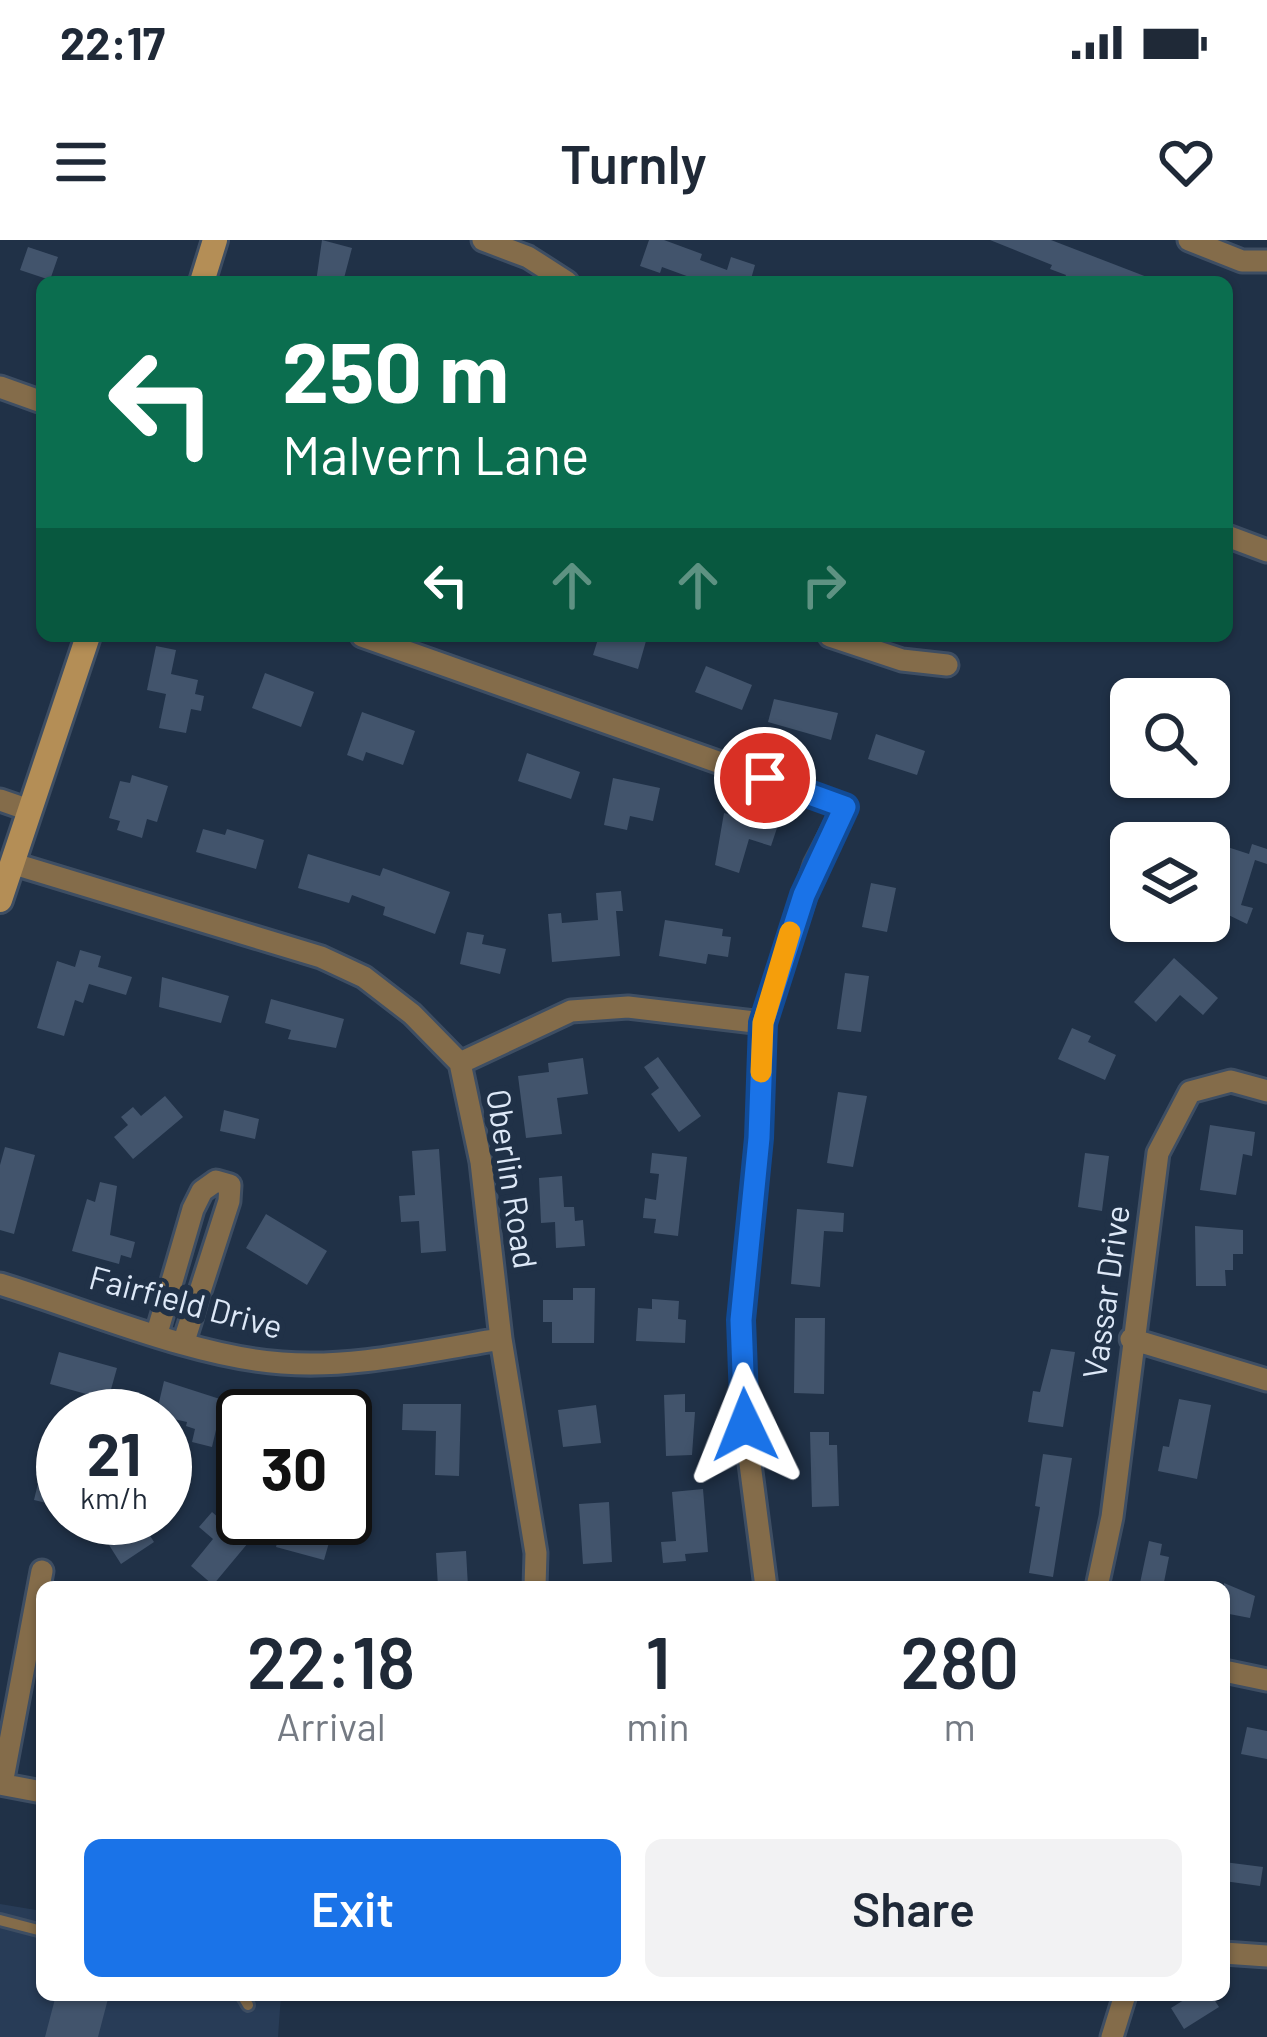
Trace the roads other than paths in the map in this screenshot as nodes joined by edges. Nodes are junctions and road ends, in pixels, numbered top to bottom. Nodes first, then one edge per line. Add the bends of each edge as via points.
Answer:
1 (214, 240) edge
2 (483, 240) edge
3 (1189, 240) edge
4 (530, 249) edge
5 (1267, 261) edge
6 (204, 276) edge
7 (560, 276) edge
8 (0, 387) edge
9 (36, 400) edge
10 (1233, 538) edge
11 (1267, 551) edge
12 (86, 642) edge
13 (379, 642) edge
14 (848, 642) edge
15 (947, 664) dead end
16 (0, 800) edge
17 (29, 810) junction
18 (11, 863) junction
19 (0, 900) edge
20 (763, 1023) junction
21 (460, 1063) junction
22 (1267, 1091) edge
23 (0, 1284) edge
24 (157, 1333) junction
25 (501, 1339) junction
26 (1131, 1340) junction
27 (184, 1341) junction
28 (1267, 1380) edge
29 (42, 1571) dead end
30 (40, 1581) edge
31 (535, 1581) edge
32 (765, 1581) edge
33 (1098, 1581) edge
34 (36, 1602) edge
35 (1230, 1671) edge
36 (1267, 1679) edge
37 (1, 1784) edge
38 (36, 1791) edge
39 (0, 1920) edge
40 (36, 1929) edge
41 (1230, 1953) edge
42 (1267, 1955) edge
43 (1123, 2001) edge
44 (1112, 2037) edge

1 - 6 main road
2 - 4 street
3 - 5 street via 1242,261
4 - 7 street
8 - 9 street
10 - 11 street
12 - 17 main road
13 - 20 street via 845,807 808,885
14 - 15 street
16 - 17 street
17 - 18 main road
18 - 19 main road
18 - 21 street, Oberlin Road via 321,957 364,977
20 - 21 street via 628,1007 571,1011
20 - 32 street via 741,1320
21 - 25 street, Oberlin Road via 481,1162
22 - 26 street, Vassar Drive via 1231,1081 1190,1092 1158,1154
23 - 24 street, Fairfield Drive
24 - 27 street, Fairfield Drive
24 - 27 street via 193,1209 216,1181 230,1185
25 - 27 street, Fairfield Drive via 282,1363
25 - 31 street, Oberlin Road
26 - 28 street
26 - 33 street, Vassar Drive
29 - 30 street
34 - 37 street
35 - 36 street
37 - 38 street
39 - 40 lane
41 - 42 street
43 - 44 street

